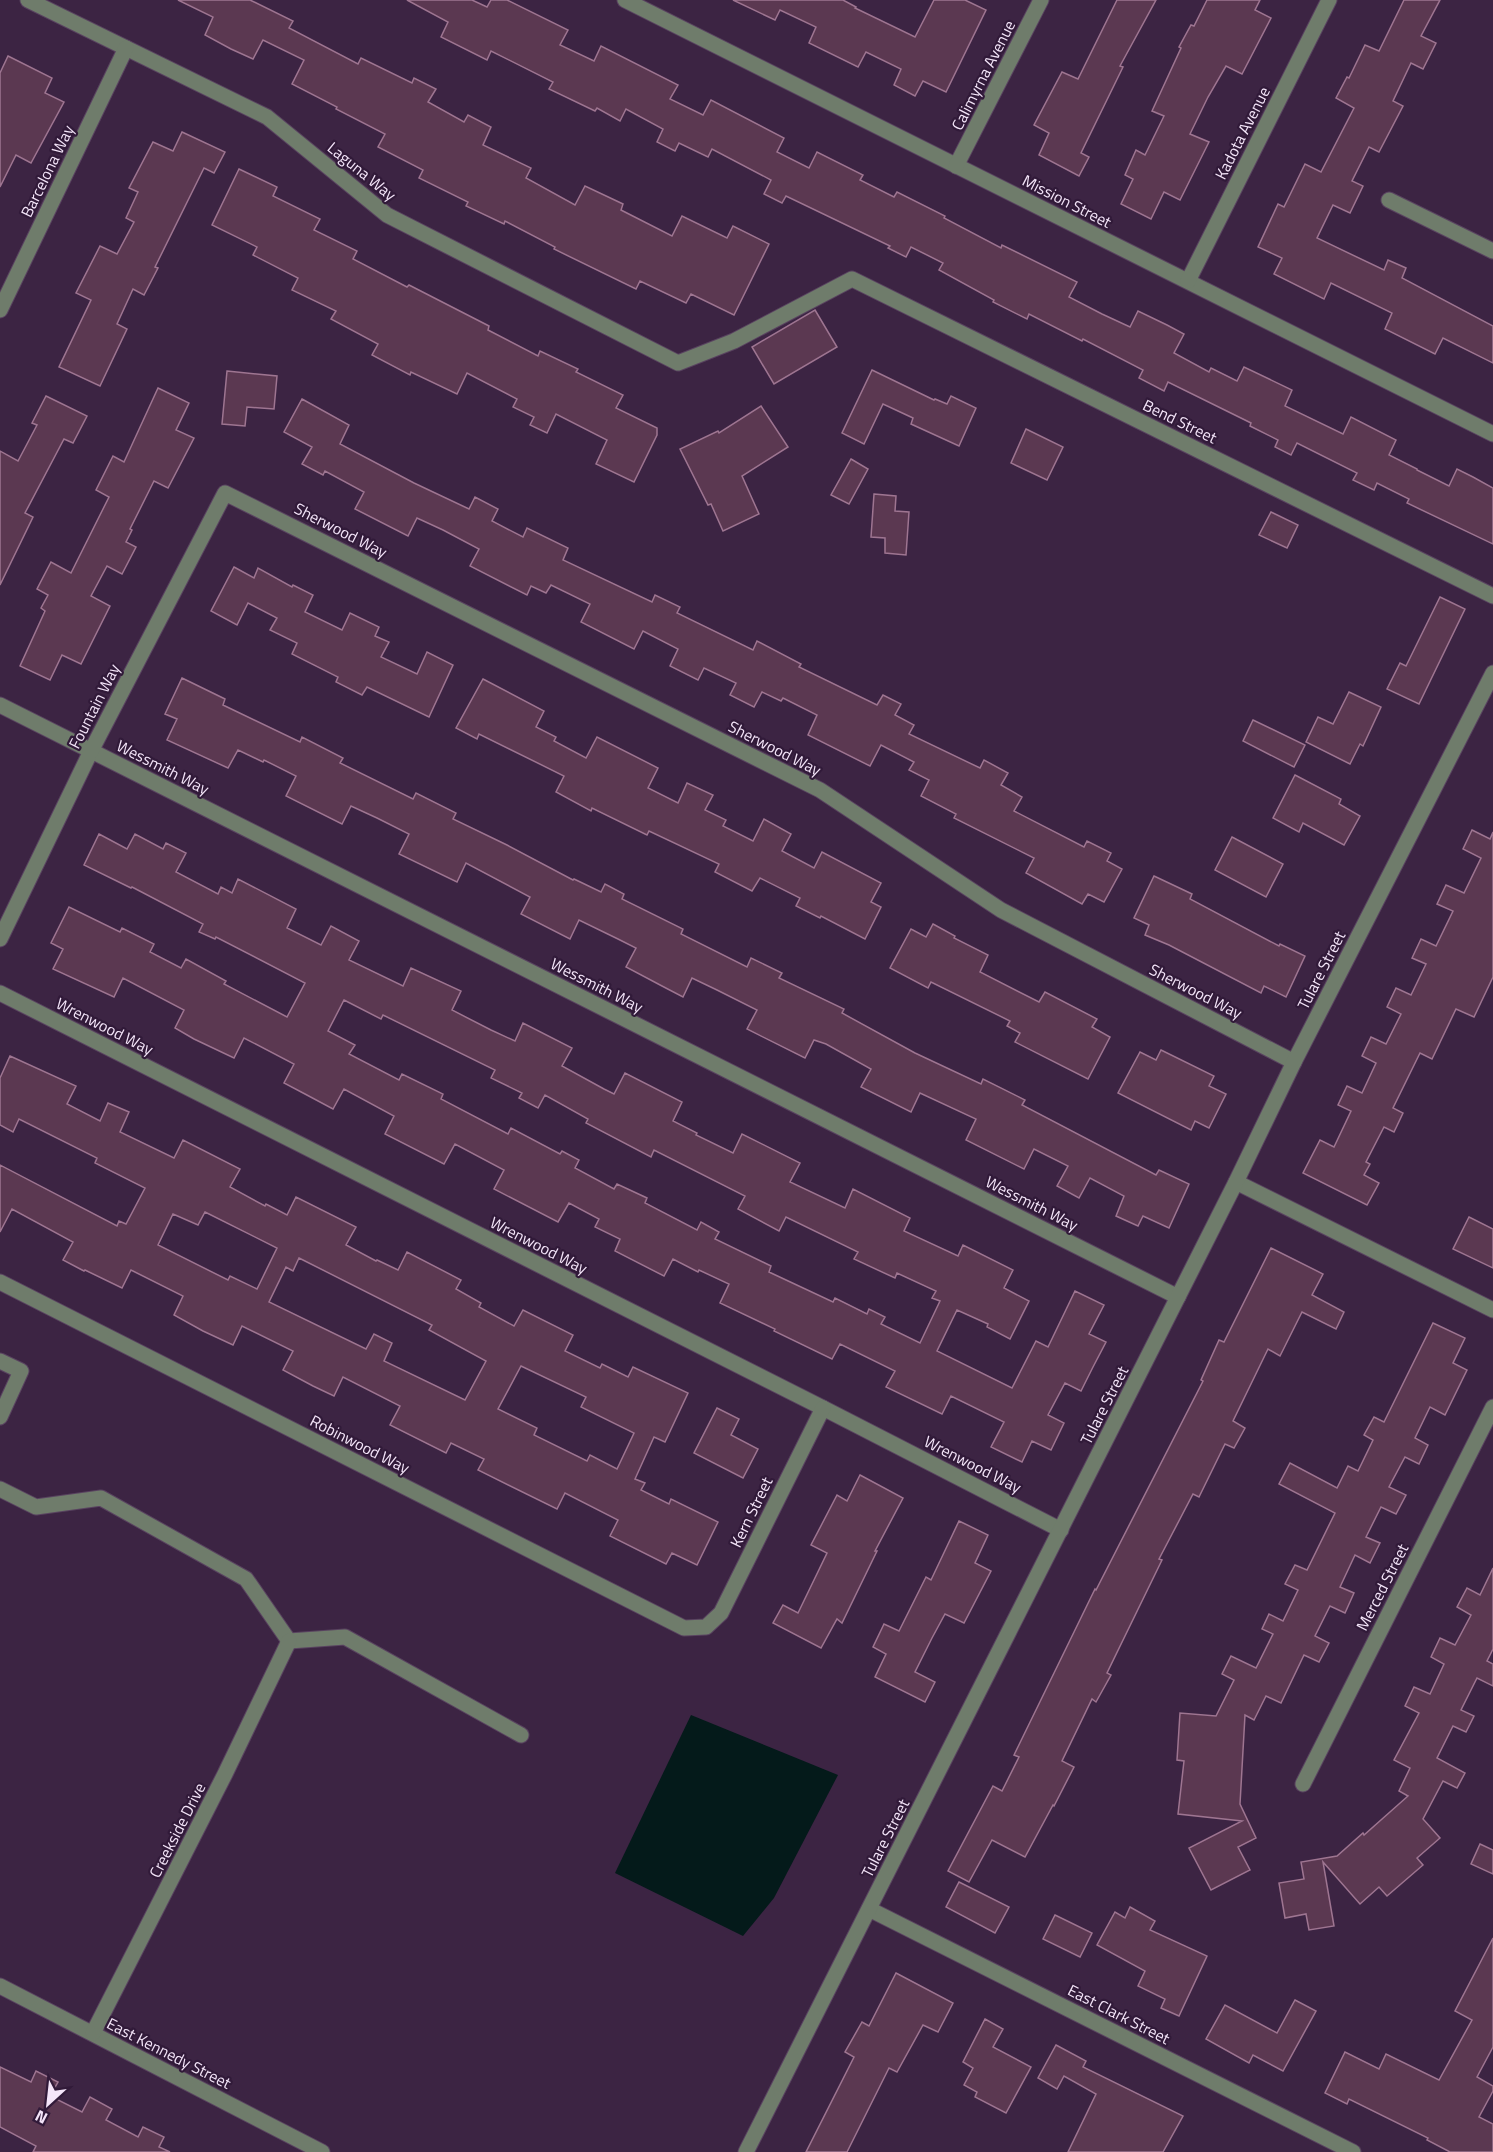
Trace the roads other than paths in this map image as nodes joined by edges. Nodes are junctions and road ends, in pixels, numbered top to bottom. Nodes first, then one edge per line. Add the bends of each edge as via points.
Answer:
1 (28, 0) edge
2 (625, 0) edge
3 (1041, 0) edge
4 (1329, 0) edge
5 (126, 48) junction
6 (956, 166) junction
7 (1389, 200) dead end
8 (1493, 251) edge
9 (852, 279) joint
10 (1188, 281) junction
11 (0, 310) edge
12 (1493, 434) edge
13 (225, 493) joint
14 (1493, 596) edge
15 (1493, 673) edge
16 (0, 705) edge
17 (91, 751) junction
18 (0, 939) edge
19 (0, 993) edge
20 (1294, 1062) junction
21 (1236, 1182) junction
22 (0, 1282) edge
23 (1178, 1297) junction
24 (1493, 1310) edge
25 (0, 1361) edge
26 (1493, 1407) edge
27 (823, 1408) junction
28 (0, 1417) edge
29 (0, 1490) edge
30 (1061, 1530) junction
31 (706, 1627) joint
32 (289, 1641) junction
33 (521, 1735) dead end
34 (1303, 1784) dead end
35 (869, 1909) junction
36 (0, 1986) edge
37 (93, 2033) junction
38 (322, 2152) edge
39 (746, 2152) edge
40 (1353, 2152) edge

1 - 5 street, Laguna Way
2 - 6 street, Mission Street
3 - 6 street, Calimyrna Avenue
4 - 10 street, Kadota Avenue
5 - 9 street, Laguna Way via 267,117 387,215 678,363 734,341
5 - 11 street, Barcelona Way
6 - 10 street, Mission Street
7 - 8 street
9 - 14 street, Bend Street
10 - 12 street, Mission Street
13 - 17 street, Fountain Way
13 - 20 street, Sherwood Way via 820,790 1001,910
15 - 20 street, Tulare Street
16 - 17 street, Wessmith Way
17 - 18 street, Fountain Way
17 - 23 street, Wessmith Way
19 - 27 street, Wrenwood Way
20 - 21 street, Tulare Street
21 - 23 street, Tulare Street
21 - 24 street
22 - 31 street, Robinwood Way via 684,1628
23 - 30 street, Tulare Street
25 - 28 street via 21,1371
26 - 34 street, Merced Street
27 - 30 street, Wrenwood Way
27 - 31 street, Kern Street via 720,1614
29 - 32 street via 36,1507 101,1498 246,1579
30 - 35 street, Tulare Street
32 - 33 street via 345,1637
32 - 37 street, Creekside Drive
35 - 39 street, Tulare Street
35 - 40 street, East Clark Street
36 - 37 street, East Kennedy Street
37 - 38 street, East Kennedy Street

